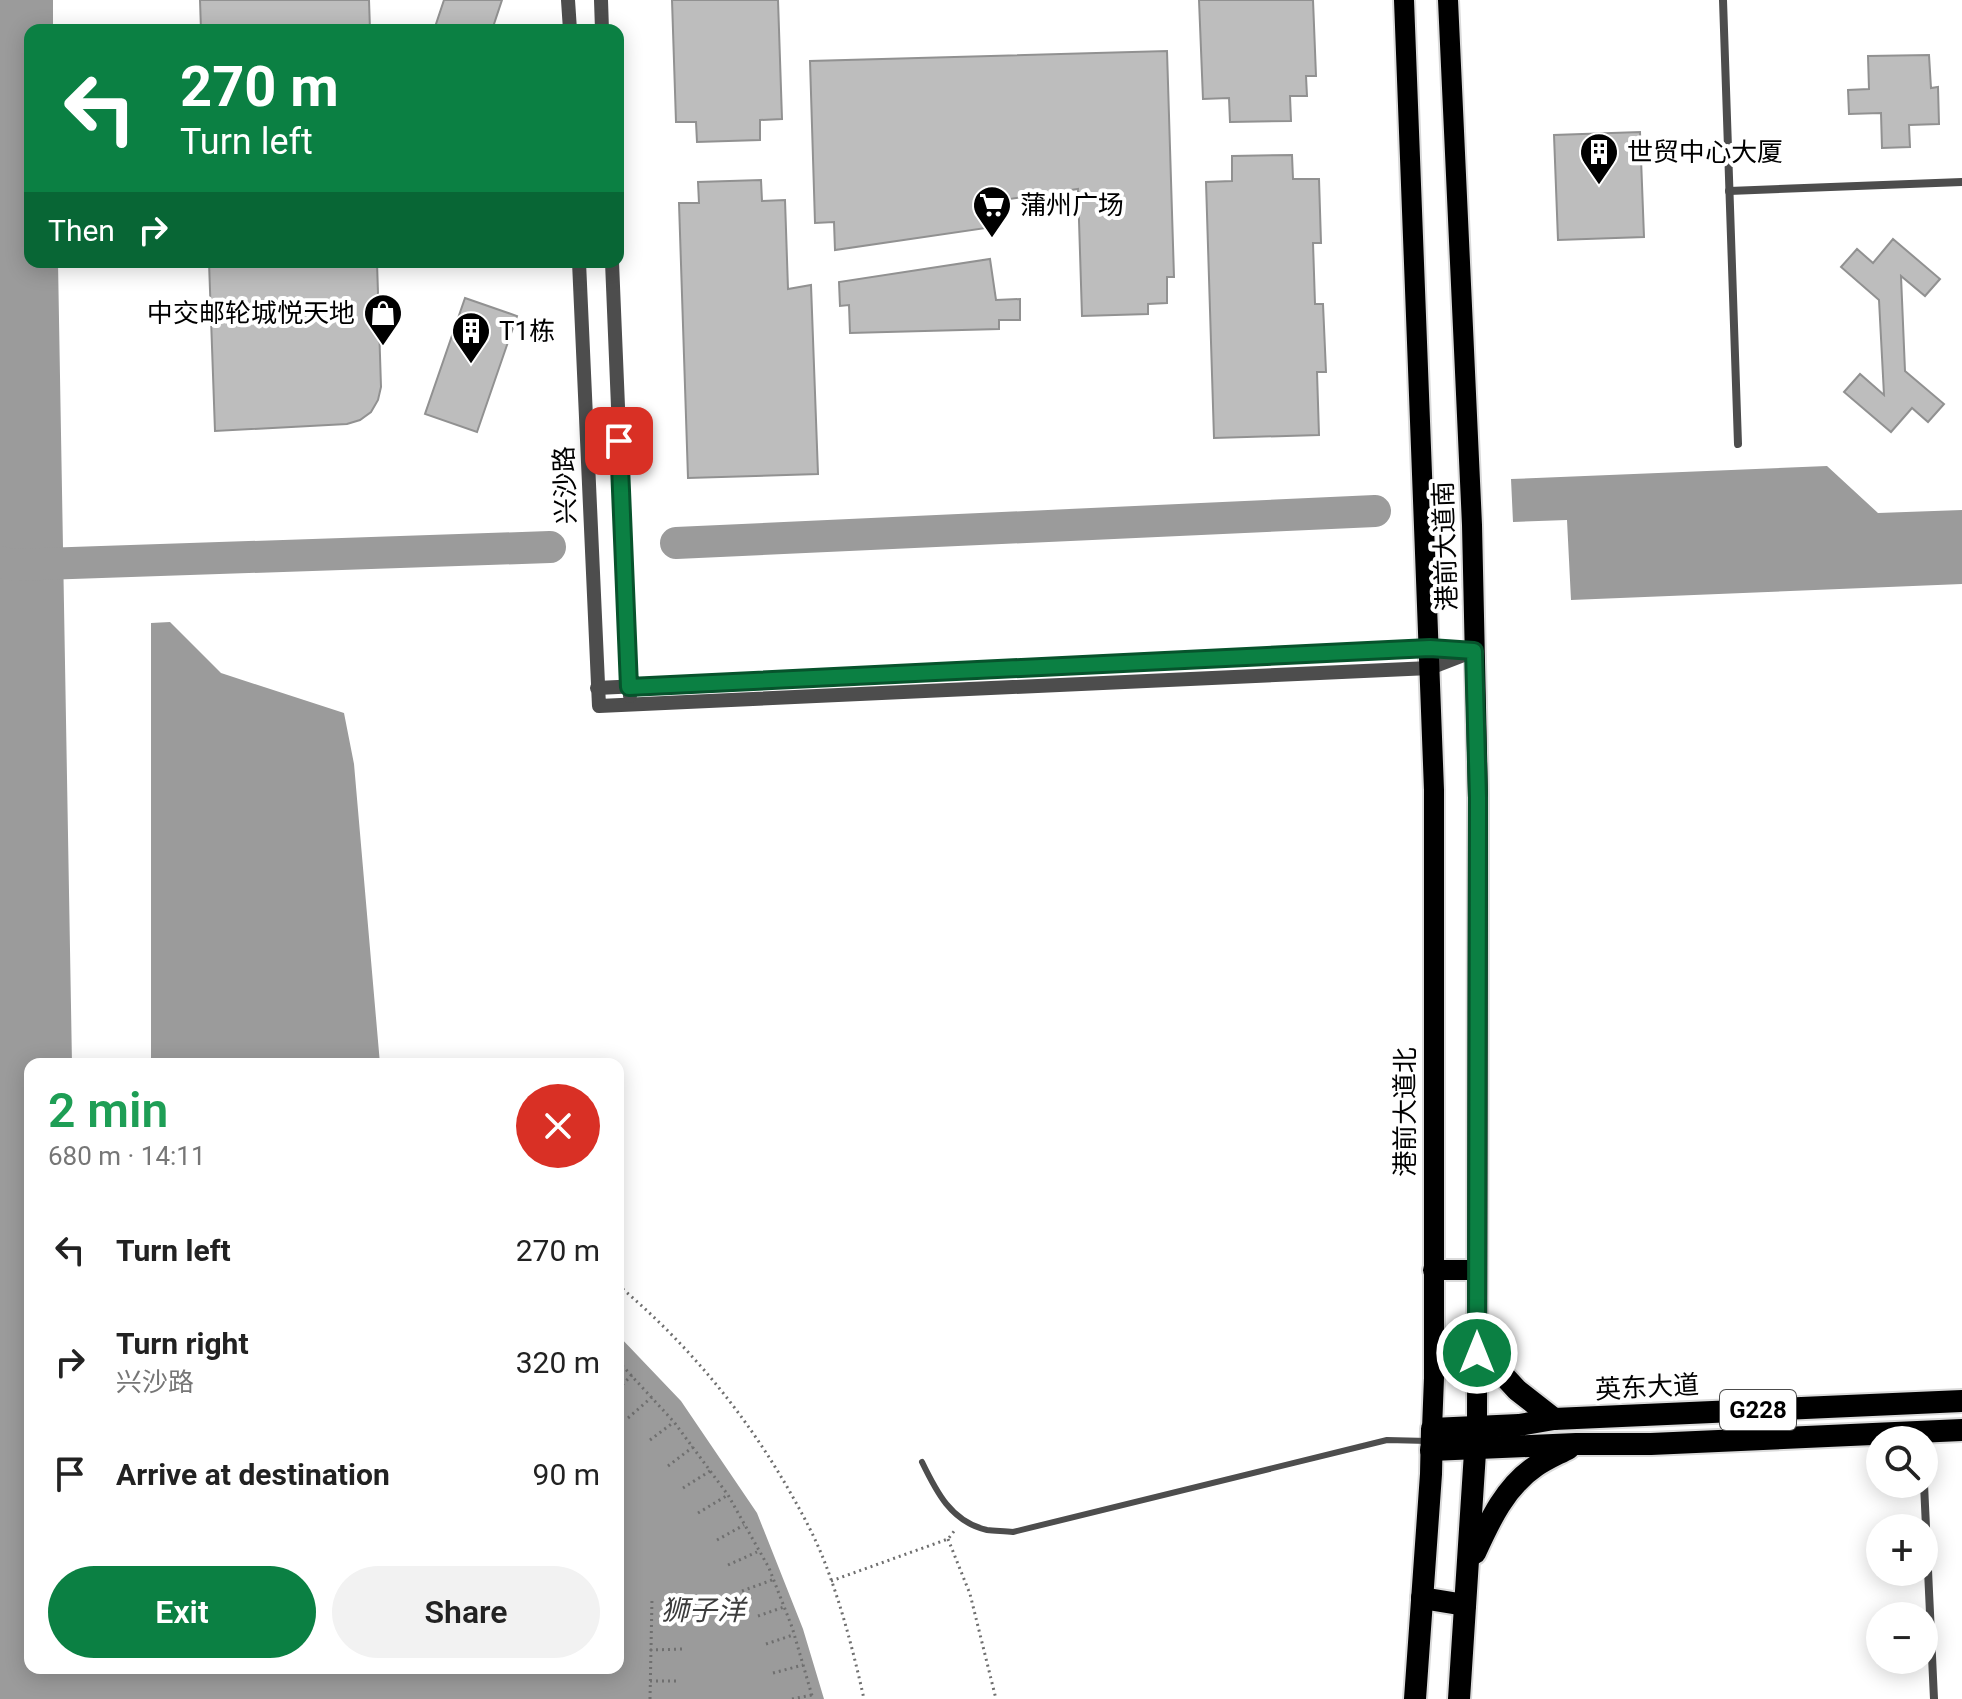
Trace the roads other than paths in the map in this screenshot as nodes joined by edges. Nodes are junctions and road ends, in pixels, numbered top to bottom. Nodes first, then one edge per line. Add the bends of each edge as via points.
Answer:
1 (568, 0) edge
2 (601, 0) edge
3 (1404, 0) edge
4 (1448, 0) edge
5 (1723, 0) edge
6 (570, 24) edge
7 (602, 24) edge
8 (1962, 182) edge
9 (1729, 191) junction
10 (579, 268) edge
11 (612, 268) edge
12 (1738, 444) dead end
13 (1425, 524) joint
14 (1474, 651) junction
15 (1430, 658) junction
16 (629, 687) junction
17 (597, 688) junction
18 (630, 705) junction
19 (1433, 1270) junction
20 (1477, 1270) junction
21 (1477, 1331) junction
22 (1962, 1401) edge
23 (1920, 1402) junction
24 (1554, 1419) junction
25 (1921, 1426) edge
26 (1962, 1430) edge
27 (1938, 1434) edge
28 (1476, 1438) junction
29 (1866, 1438) edge
30 (1432, 1440) junction
31 (1576, 1444) junction
32 (922, 1462) dead end
33 (1925, 1498) edge
34 (1468, 1569) junction
35 (1422, 1598) junction
36 (1465, 1605) junction
37 (1415, 1699) edge
38 (1459, 1699) edge
39 (1934, 1699) edge

1 - 6 street
2 - 7 street
3 - 13 main road, 港前大道南
4 - 14 main road, 港前大道南
5 - 9 street
8 - 9 street
9 - 12 street
10 - 17 street, 兴沙路
11 - 16 street
13 - 15 main road, 港前大道北
14 - 15 street
14 - 20 main road, 港前大道南
15 - 16 street
15 - 18 street
15 - 19 main road, 港前大道北
16 - 17 street
16 - 18 street
17 - 18 street, 兴沙路 via 599,706
19 - 20 main road
19 - 30 main road, 港前大道北
20 - 21 main road, 港前大道南
21 - 24 highway via 1505,1377
21 - 28 main road, 港前大道南
22 - 23 highway, 英东大道 / G228
23 - 24 highway, 英东大道 / G228
23 - 25 street
24 - 28 highway, 英东大道 / G228
26 - 27 highway, 英东大道 / G228
28 - 30 highway, 英东大道 / G228
28 - 31 highway, 英东大道 / G228
28 - 34 highway
29 - 31 highway, 英东大道 / G228
30 - 32 lane via 1387,1440 1013,1532 985,1530 958,1518
30 - 35 highway, 港前大道北
31 - 34 highway via 1515,1484 1490,1518
33 - 39 street
34 - 36 highway
35 - 36 highway
35 - 37 highway, 港前大道北
36 - 38 highway

